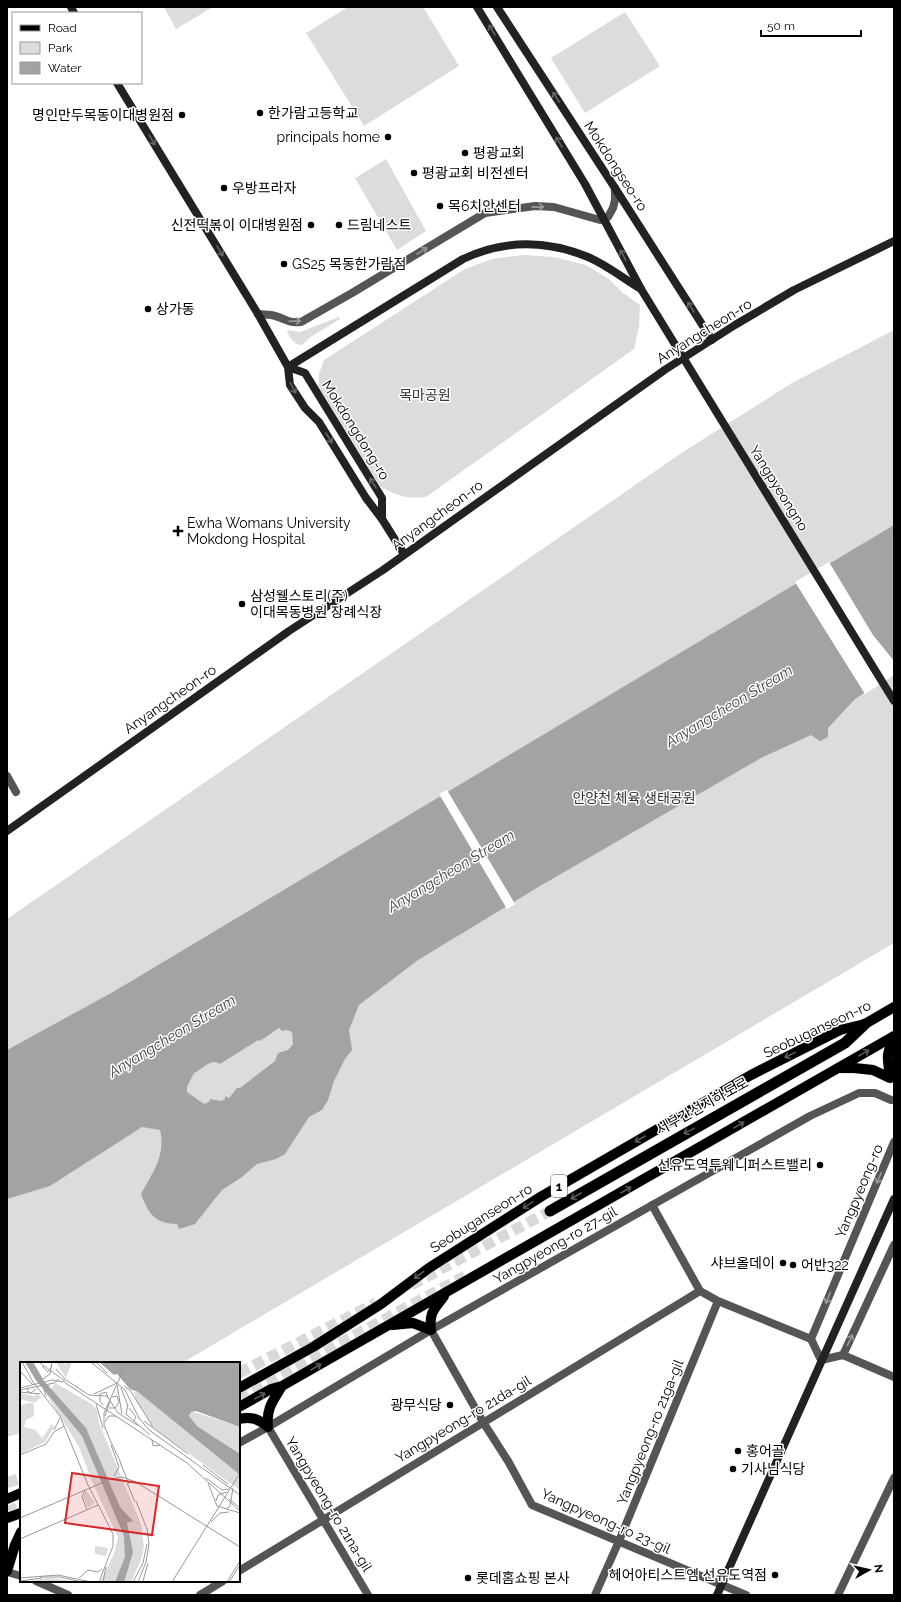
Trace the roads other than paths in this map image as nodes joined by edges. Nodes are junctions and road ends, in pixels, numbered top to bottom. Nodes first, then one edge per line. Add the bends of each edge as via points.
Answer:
1 (477, 7) edge
2 (497, 7) edge
3 (118, 84) edge
4 (615, 188) junction
5 (894, 241) edge
6 (641, 289) junction
7 (258, 314) junction
8 (712, 340) junction
9 (288, 367) junction
10 (382, 519) junction
11 (404, 554) junction
12 (894, 701) edge
13 (7, 776) edge
14 (16, 792) dead end
15 (7, 831) edge
16 (894, 1007) edge
17 (865, 1024) junction
18 (894, 1036) edge
19 (894, 1041) edge
20 (837, 1068) junction
21 (892, 1080) edge
22 (891, 1100) dead end
23 (894, 1142) edge
24 (894, 1199) edge
25 (652, 1205) junction
26 (550, 1211) tunnel mouth
27 (894, 1245) edge
28 (700, 1291) junction
29 (446, 1293) junction
30 (718, 1301) junction
31 (388, 1325) junction
32 (431, 1330) junction
33 (811, 1339) junction
34 (843, 1355) junction
35 (821, 1360) junction
36 (894, 1377) edge
37 (282, 1386) junction
38 (240, 1387) edge
39 (240, 1406) edge
40 (240, 1419) edge
41 (484, 1422) junction
42 (268, 1427) junction
43 (240, 1442) edge
44 (894, 1478) edge
45 (20, 1493) edge
46 (7, 1498) edge
47 (20, 1513) edge
48 (7, 1518) edge
49 (323, 1519) junction
50 (20, 1534) edge
51 (619, 1541) junction
52 (240, 1570) edge
53 (7, 1571) edge
54 (20, 1576) edge
55 (38, 1582) edge
56 (221, 1582) edge
57 (722, 1586) junction
58 (68, 1595) edge
59 (200, 1595) edge
60 (368, 1595) edge
61 (595, 1595) edge
62 (718, 1595) edge
63 (746, 1595) edge
64 (838, 1595) edge

6 -> 1 main road, bridge via 585,184
4 -> 2 main road, Mokdongseo-ro
3 -> 7 main road, Mokdongdong-ro
7 -> 4 street via 301,322 485,213 535,206 554,207 600,220 608,217 613,208
8 -> 4 main road, Mokdongseo-ro
5 - 8 main road, Anyangcheon-ro via 794,290
6 - 9 main road via 590,258 568,250 536,244 481,250 444,270
6 - 12 main road, Yangpyeongno, bridge
7 - 9 main road, Mokdongdong-ro
8 - 11 main road, Anyangcheon-ro via 620,400
9 -> 10 main road, Mokdongdong-ro via 290,385 304,408 319,422
10 -> 9 main road, Mokdongdong-ro via 382,498 306,373
10 - 11 main road, Mokdongdong-ro
11 - 15 main road, Anyangcheon-ro via 289,631
13 - 14 street
16 - 17 main road, Seobuganseon-ro / 1
17 -> 26 highway, 서부간선지하도로 via 845,1043
17 -> 38 main road, Seobuganseon-ro / 1 via 840,1030 751,1074 542,1196 429,1268 381,1304 313,1347
20 -> 18 main road
19 - 21 main road via 887,1058
20 - 21 main road via 873,1070
29 -> 20 main road
22 - 25 street, Yangpyeong-ro 27-gil via 875,1092 859,1093 810,1116
23 -> 33 street, Yangpyeong-ro
24 - 35 main road
25 - 28 street
25 - 32 street, Yangpyeong-ro 27-gil
34 -> 27 street
28 - 30 street
28 - 41 street, Yangpyeong-ro 21da-gil
29 - 31 main road
29 - 32 main road via 432,1313
30 - 33 street
30 - 51 street, Yangpyeong-ro 21ga-gil
31 - 32 main road via 413,1323
37 -> 31 main road
32 - 41 street, Yangpyeong-ro 23-gil
32 - 42 street, Yangpyeong-ro 27-gil
33 - 35 street
34 - 35 street
34 - 36 street
35 - 57 main road
39 -> 37 main road via 271,1389
37 - 42 main road via 271,1403 267,1416
40 - 42 main road via 260,1420
41 - 49 street, Yangpyeong-ro 21da-gil
41 - 51 street, Yangpyeong-ro 23-gil via 532,1506
42 - 43 street, Yangpyeong-ro 27-gil
42 - 49 street, Yangpyeong-ro 21na-gil
44 - 64 street
45 - 46 main road
47 - 48 main road
49 - 52 street, Yangpyeong-ro 21da-gil
49 - 60 street, Yangpyeong-ro 21na-gil
50 - 53 main road
51 - 57 street, Yangpyeong-ro 23-gil
51 - 61 street, Yangpyeong-ro 21ga-gil
53 - 54 street
55 - 58 street
56 - 59 street
57 - 62 main road
57 - 63 street, Yangpyeong-ro 23-gil

